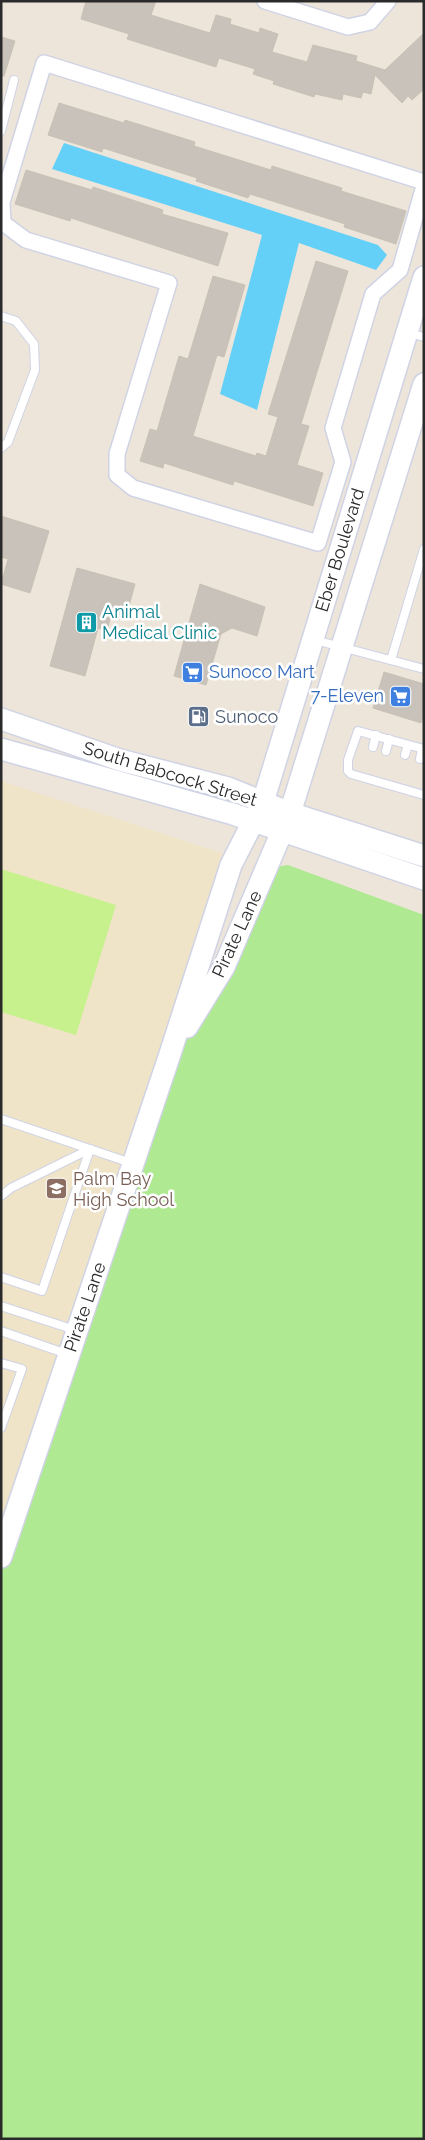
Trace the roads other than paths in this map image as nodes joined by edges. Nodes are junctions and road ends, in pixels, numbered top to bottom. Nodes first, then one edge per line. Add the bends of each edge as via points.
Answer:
1 (264, 1) edge
2 (388, 1) edge
3 (14, 80) dead end
4 (1, 131) edge
5 (424, 182) edge
6 (424, 186) edge
7 (424, 277) edge
8 (1, 316) edge
9 (415, 335) edge
10 (424, 384) edge
11 (1, 448) edge
12 (328, 546) junction
13 (424, 550) edge
14 (313, 640) junction
15 (342, 647) junction
16 (391, 660) junction
17 (424, 669) edge
18 (1, 719) edge
19 (376, 735) junction
20 (389, 739) junction
21 (408, 745) junction
22 (373, 747) dead end
23 (1, 749) edge
24 (423, 749) edge
25 (386, 751) dead end
26 (405, 755) dead end
27 (420, 759) dead end
28 (366, 769) dead end
29 (364, 778) junction
30 (424, 795) edge
31 (263, 802) junction
32 (252, 821) junction
33 (286, 823) junction
34 (424, 856) edge
35 (424, 879) edge
36 (169, 1057) junction
37 (1, 1120) edge
38 (90, 1149) junction
39 (133, 1164) junction
40 (1, 1185) edge
41 (11, 1188) junction
42 (1, 1196) edge
43 (1, 1277) edge
44 (1, 1306) edge
45 (77, 1330) junction
46 (1, 1331) edge
47 (69, 1354) junction
48 (1, 1362) edge
49 (1, 1428) edge
50 (1, 1556) edge

1 - 2 street via 348,27 370,22
3 - 4 lane
5 - 12 street via 44,63 2,202 2,223 26,240 169,283 117,454 117,475 133,488
6 - 12 street via 400,270 373,294 333,428 343,462
7 - 9 street, Eber Boulevard
8 - 11 lane via 16,321 34,344 35,370 8,442
9 - 12 street, Eber Boulevard
10 - 15 street, Eber Boulevard
12 - 14 street, Eber Boulevard
13 - 16 lane
14 - 15 lane
14 - 31 street, Eber Boulevard
15 - 16 lane
15 - 33 street, Eber Boulevard
16 - 17 lane
18 - 31 street, South Babcock Street via 120,760 228,788
19 - 20 lane
19 - 22 lane
19 - 29 lane via 358,731 348,760 348,771
20 - 21 lane
20 - 25 lane
21 - 24 lane
21 - 26 lane
23 - 32 street, South Babcock Street
24 - 27 lane
28 - 29 lane
29 - 30 lane via 378,777 411,787
31 - 32 street, Eber Boulevard
31 - 33 street, South Babcock Street
32 - 33 street, South Babcock Street
32 - 36 street, Pirate Lane via 231,865
33 - 34 street, South Babcock Street
33 - 35 street, South Babcock Street
33 - 36 street, Pirate Lane via 224,966
36 - 39 street, Pirate Lane
37 - 38 lane
38 - 39 lane
38 - 41 lane
38 - 43 lane via 42,1291
39 - 45 street, Pirate Lane
40 - 41 lane
41 - 42 lane
44 - 45 lane
45 - 47 street, Pirate Lane
46 - 47 lane
47 - 50 street, Pirate Lane
48 - 49 lane via 22,1369

